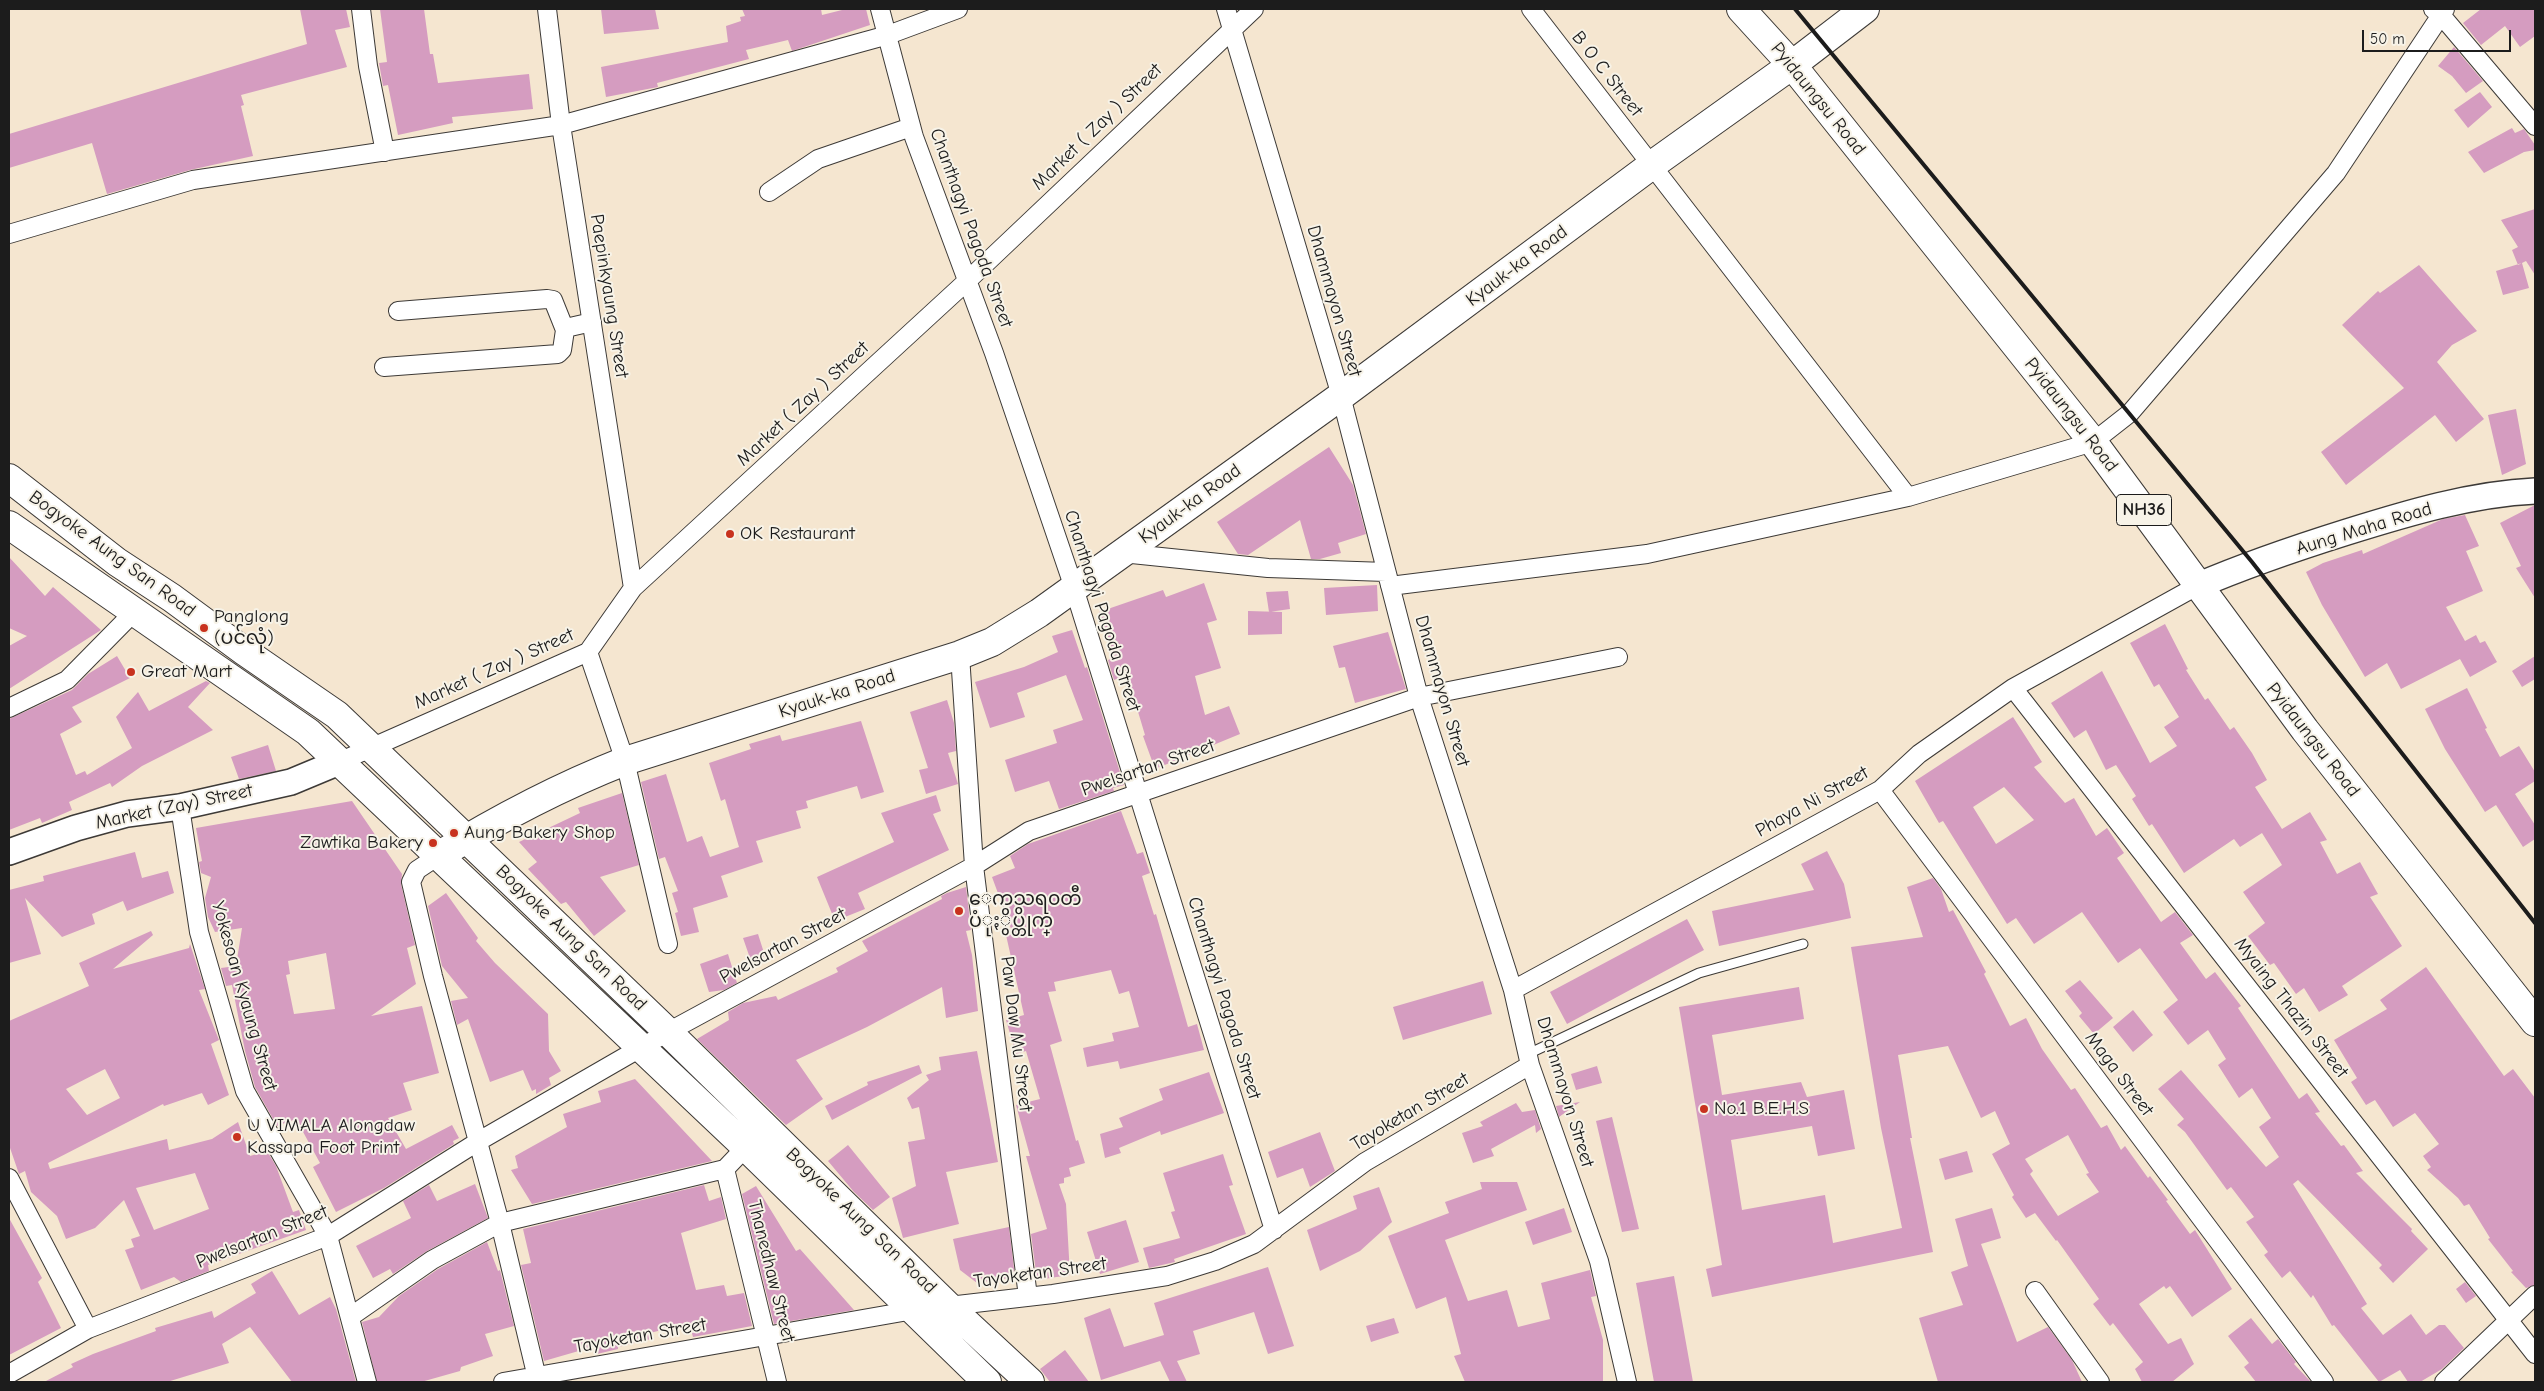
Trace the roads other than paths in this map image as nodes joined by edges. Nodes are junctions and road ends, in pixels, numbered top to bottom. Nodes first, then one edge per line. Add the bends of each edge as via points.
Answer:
1 (361, 9) edge
2 (547, 9) edge
3 (880, 9) edge
4 (958, 9) edge
5 (1226, 9) edge
6 (1254, 9) edge
7 (1531, 9) edge
8 (1741, 9) edge
9 (1865, 9) edge
10 (2439, 11) edge
11 (1232, 28) junction
12 (888, 35) junction
13 (1792, 65) junction
14 (560, 125) junction
15 (911, 126) junction
16 (2535, 126) edge
17 (385, 152) junction
18 (1652, 165) junction
19 (769, 192) dead end
20 (9, 234) edge
21 (966, 282) junction
22 (398, 311) dead end
23 (592, 322) junction
24 (565, 330) junction
25 (384, 367) dead end
26 (1340, 396) junction
27 (2093, 442) junction
28 (9, 478) edge
29 (2535, 491) edge
30 (1908, 497) junction
31 (9, 525) edge
32 (1122, 553) junction
33 (1388, 579) junction
34 (2197, 586) junction
35 (633, 588) junction
36 (1074, 588) junction
37 (133, 613) junction
38 (588, 652) junction
39 (960, 655) junction
40 (1618, 657) dead end
41 (2013, 688) junction
42 (1419, 698) junction
43 (9, 708) edge
44 (370, 747) junction
45 (625, 761) junction
46 (339, 762) junction
47 (1880, 790) junction
48 (1138, 794) junction
49 (180, 808) junction
50 (466, 838) junction
51 (9, 852) edge
52 (438, 856) junction
53 (974, 866) junction
54 (668, 944) dead end
55 (1803, 944) dead end
56 (1513, 990) junction
57 (2535, 1022) edge
58 (668, 1032) junction
59 (642, 1048) junction
60 (1529, 1060) junction
61 (479, 1141) junction
62 (746, 1147) junction
63 (725, 1169) junction
64 (9, 1178) edge
65 (500, 1223) junction
66 (1274, 1230) junction
67 (328, 1236) junction
68 (2035, 1291) dead end
69 (2535, 1295) edge
70 (1028, 1297) junction
71 (948, 1306) junction
72 (914, 1310) junction
73 (350, 1317) junction
74 (2509, 1321) junction
75 (88, 1329) junction
76 (764, 1336) junction
77 (2535, 1354) edge
78 (9, 1374) edge
79 (537, 1379) edge
80 (367, 1382) edge
81 (503, 1382) edge
82 (777, 1382) edge
83 (987, 1382) edge
84 (1030, 1382) edge
85 (1627, 1382) edge
86 (2100, 1382) edge
87 (2324, 1382) edge
88 (2444, 1382) edge

1 - 17 street via 368,66
2 - 14 street, Paepinkyaung Street
3 - 12 street, Chanthagyi Pagoda Street
4 - 12 street
5 - 11 street, Dhammayon Street
6 - 11 street, Market ( Zay ) Street
7 - 18 street, B O C Street
8 - 13 main road, Pyidaungsu Road / NH36
9 - 13 main road, Kyauk-ka Road
10 - 16 street
10 - 27 street via 2336,173 2130,412
11 - 21 street, Market ( Zay ) Street
11 - 26 street, Dhammayon Street
12 - 14 street
12 - 15 street, Chanthagyi Pagoda Street
13 - 18 main road, Kyauk-ka Road
13 - 27 main road, Pyidaungsu Road / NH36
14 - 17 street
14 - 23 street, Paepinkyaung Street
15 - 19 street via 818,159
15 - 21 street, Chanthagyi Pagoda Street
17 - 20 street via 193,180
18 - 26 main road, Kyauk-ka Road
18 - 30 street, B O C Street
21 - 35 street, Market ( Zay ) Street
21 - 36 street, Chanthagyi Pagoda Street via 994,353
22 - 24 street via 547,299 553,300
23 - 24 street
23 - 35 street, Paepinkyaung Street
24 - 25 street via 562,350 558,354
26 - 32 main road, Kyauk-ka Road
26 - 33 street, Dhammayon Street
27 - 30 street
27 - 34 main road, Pyidaungsu Road / NH36 via 2175,551
28 - 44 main road, Bogyoke Aung San Road via 117,562 338,715
29 - 34 street, Aung Maha Road via 2504,493 2413,511 2252,562
30 - 33 street via 1647,554
31 - 37 main road, Bogyoke Aung San Road
32 - 33 street
32 - 36 main road, Kyauk-ka Road
33 - 42 street, Dhammayon Street
34 - 41 street, Phaya Ni Street
34 - 57 main road, Pyidaungsu Road / NH36 via 2305,730
35 - 38 street, Market ( Zay ) Street
36 - 39 main road, Kyauk-ka Road via 992,642
36 - 48 street, Chanthagyi Pagoda Street
37 - 43 street via 67,680
37 - 46 main road, Bogyoke Aung San Road via 275,708 308,732
38 - 44 street, Market ( Zay ) Street
38 - 45 street
39 - 45 main road, Kyauk-ka Road
39 - 53 street, Paw Daw Mu Street
40 - 42 street, Pwelsartan Street
41 - 47 street, Phaya Ni Street via 1919,754
41 - 74 street, Myaing Thazin Street
42 - 48 street, Pwelsartan Street
42 - 56 street, Dhammayon Street
44 - 46 street, Market ( Zay ) Street
44 - 50 main road, Bogyoke Aung San Road
45 - 50 main road, Kyauk-ka Road via 527,804
45 - 54 street
46 - 49 street, Market (Zay) Street via 291,782
46 - 52 main road, Bogyoke Aung San Road
47 - 56 street, Phaya Ni Street
47 - 87 street, Maga Street
48 - 53 street, Pwelsartan Street via 1029,830
48 - 66 street, Chanthagyi Pagoda Street
49 - 51 street, Market (Zay) Street via 127,814
49 - 67 street, Yokesoan Kyaung Street via 199,932 245,1090
50 - 52 main road, Kyauk-ka Road
50 - 58 main road, Bogyoke Aung San Road
52 - 59 main road, Bogyoke Aung San Road
52 - 61 street via 417,870 411,882 433,976
53 - 58 street, Pwelsartan Street
53 - 70 street, Paw Daw Mu Street
55 - 60 lane via 1699,973
56 - 60 street, Dhammayon Street
58 - 59 street, Pwelsartan Street
58 - 71 main road, Bogyoke Aung San Road
59 - 61 street, Pwelsartan Street
59 - 62 main road, Bogyoke Aung San Road
60 - 66 street, Tayoketan Street via 1365,1162
60 - 85 street, Dhammayon Street via 1599,1261
61 - 65 street
61 - 67 street, Pwelsartan Street
62 - 63 street
62 - 72 main road, Bogyoke Aung San Road
63 - 65 street
63 - 76 street, Thanedhaw Street
64 - 75 street
65 - 73 street via 432,1260
65 - 79 street
66 - 70 street, Tayoketan Street via 1254,1244 1222,1258 1167,1276
67 - 73 street, Yokesoan Kyaung Street
67 - 75 street, Pwelsartan Street
68 - 86 street
69 - 74 street
70 - 71 street, Tayoketan Street
71 - 72 street, Tayoketan Street
71 - 84 main road, Bogyoke Aung San Road
72 - 76 street, Tayoketan Street
72 - 83 main road, Bogyoke Aung San Road
73 - 80 street, Yokesoan Kyaung Street
74 - 77 street, Myaing Thazin Street
74 - 88 street
75 - 78 street, Pwelsartan Street
76 - 79 street, Tayoketan Street
76 - 82 street, Thanedhaw Street
79 - 81 street, Tayoketan Street

